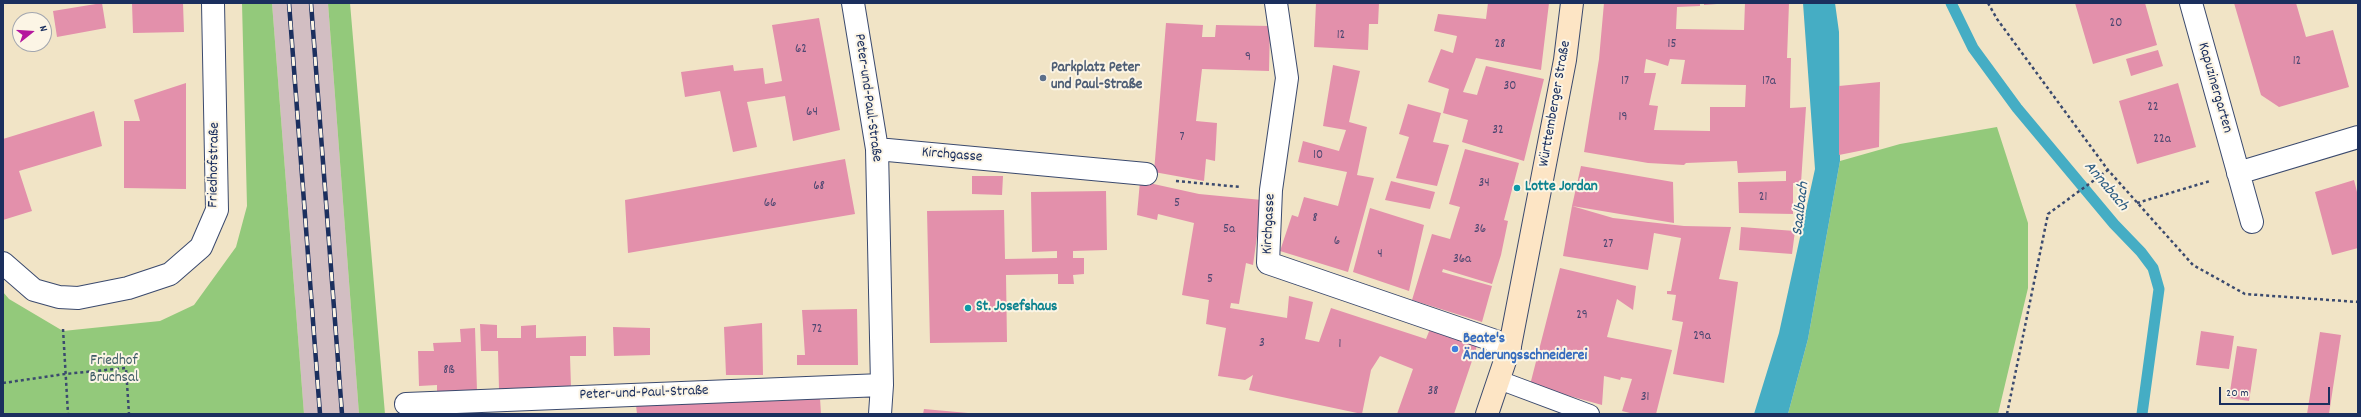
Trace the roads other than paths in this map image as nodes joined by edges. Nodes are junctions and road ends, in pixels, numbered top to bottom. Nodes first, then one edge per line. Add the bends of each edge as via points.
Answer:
1 (214, 3) edge
2 (853, 3) edge
3 (1276, 3) edge
4 (1572, 3) edge
5 (2191, 3) edge
6 (2358, 137) edge
7 (877, 149) junction
8 (2238, 173) junction
9 (1146, 174) road end
10 (2252, 222) dead end
11 (3, 264) edge
12 (1510, 346) junction
13 (1499, 380) junction
14 (882, 385) junction
15 (406, 404) dead end
16 (880, 414) edge
17 (1487, 414) edge
18 (1590, 414) edge

1 - 11 street, Friedhofstraße via 217,210 201,247 170,274 121,290 78,298 59,297 34,290
2 - 7 street, Peter-und-Paul-Straße
3 - 12 street, Kirchgasse via 1287,78 1271,190 1268,263
4 - 12 main road, Württemberger Straße via 1565,60
5 - 8 street, Kapuzinergarten
6 - 8 street
7 - 9 street, Kirchgasse
7 - 14 street, Peter-und-Paul-Straße
8 - 10 street, Kapuzinergarten
12 - 13 main road, Württemberger Straße
13 - 17 main road, Württemberger Straße
13 - 18 lane
14 - 15 street, Peter-und-Paul-Straße
14 - 16 street, Peter-und-Paul-Straße

